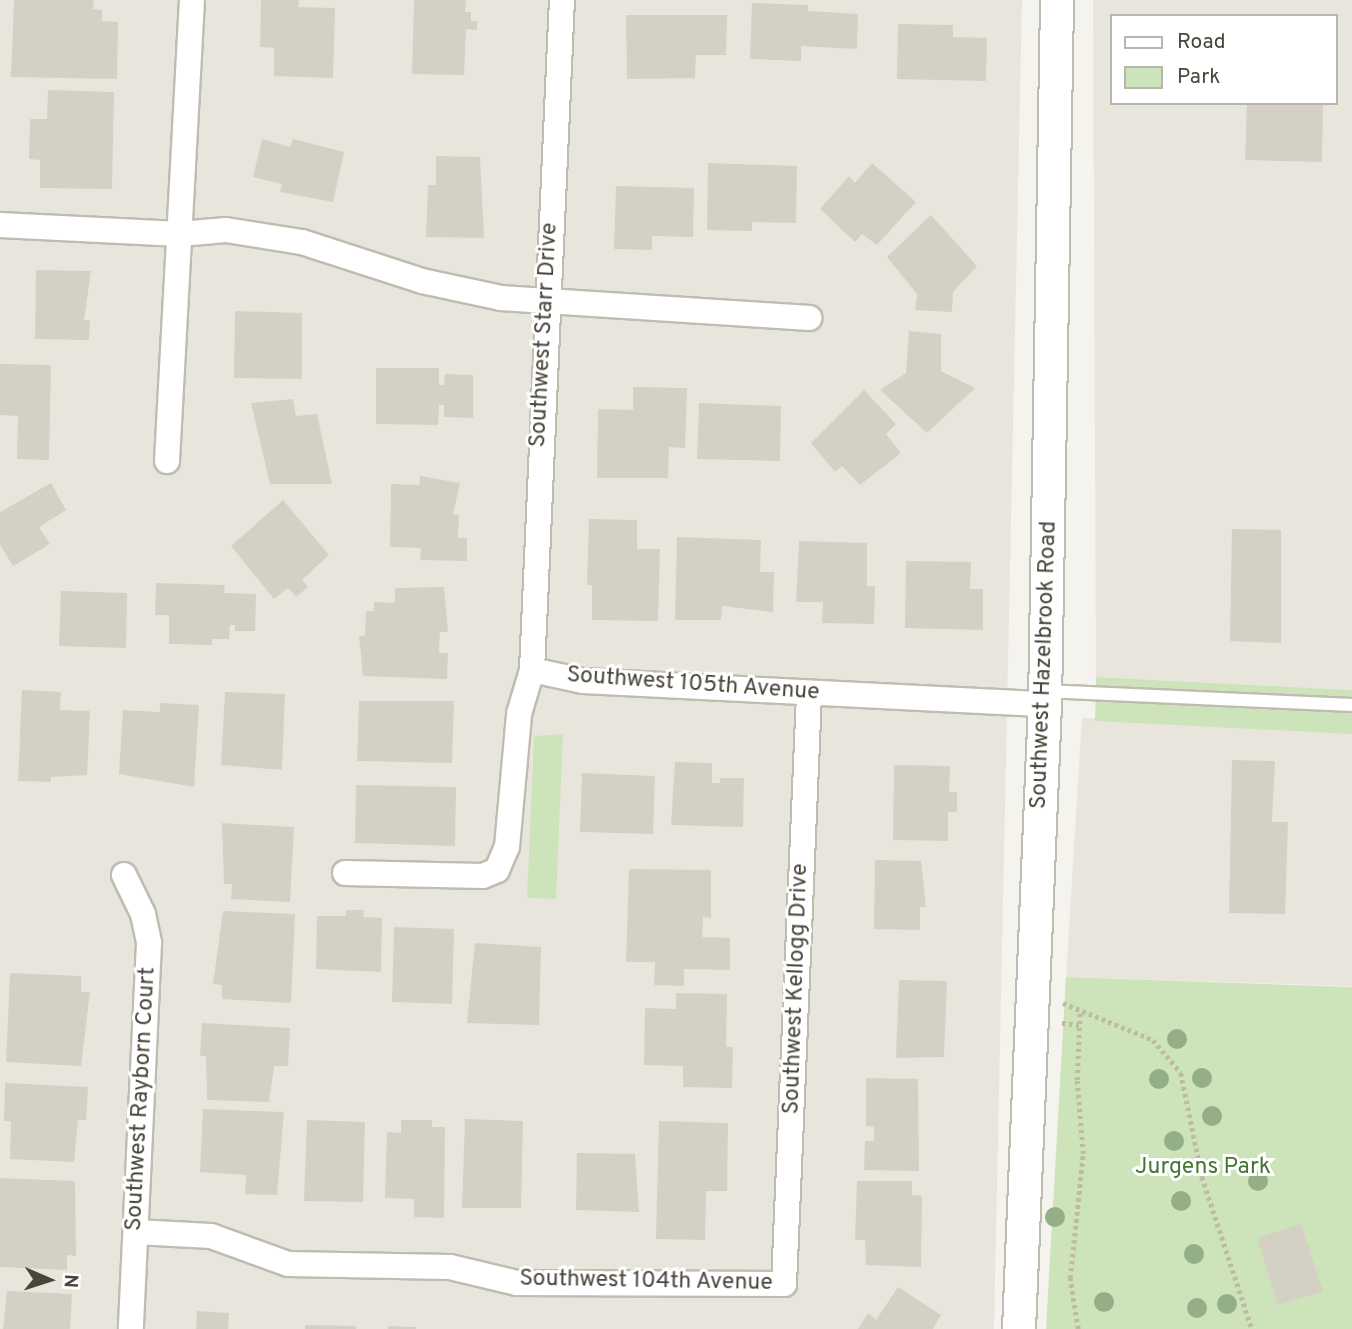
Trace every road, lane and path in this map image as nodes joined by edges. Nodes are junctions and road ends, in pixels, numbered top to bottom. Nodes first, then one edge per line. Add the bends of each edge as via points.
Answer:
1 (192, 0) edge
2 (562, 0) edge
3 (1057, 0) edge
4 (0, 225) edge
5 (180, 233) junction
6 (546, 303) junction
7 (809, 318) dead end
8 (167, 461) dead end
9 (532, 670) junction
10 (809, 694) junction
11 (1045, 697) junction
12 (1352, 705) edge
13 (345, 873) dead end
14 (124, 875) dead end
15 (1033, 991) junction
16 (1080, 1010) junction
17 (136, 1232) junction
18 (784, 1284) joint
19 (131, 1329) edge
20 (1019, 1329) edge
21 (1077, 1329) edge
22 (1252, 1329) edge

1 - 5 street
2 - 6 street, Southwest Starr Drive
3 - 11 street, Southwest Hazelbrook Road
4 - 5 street
5 - 6 street via 226,230 302,242 422,281
5 - 8 street
6 - 7 street
6 - 9 street, Southwest Starr Drive
9 - 10 street, Southwest 105th Avenue via 583,681
9 - 13 street via 519,715 507,847 497,870 483,876
10 - 11 street, Southwest 105th Avenue
10 - 18 street, Southwest Kellogg Drive
11 - 12 lane
11 - 15 street, Southwest Hazelbrook Road
14 - 17 street, Southwest Rayborn Court via 149,943
15 - 16 path
15 - 20 street, Southwest Hazelbrook Road
16 - 21 path via 1077,1080 1083,1154 1070,1299
16 - 22 path via 1153,1040 1181,1073 1202,1177
17 - 18 street, Southwest 104th Avenue via 211,1236 288,1264 450,1267 517,1283
17 - 19 street, Southwest Rayborn Court

